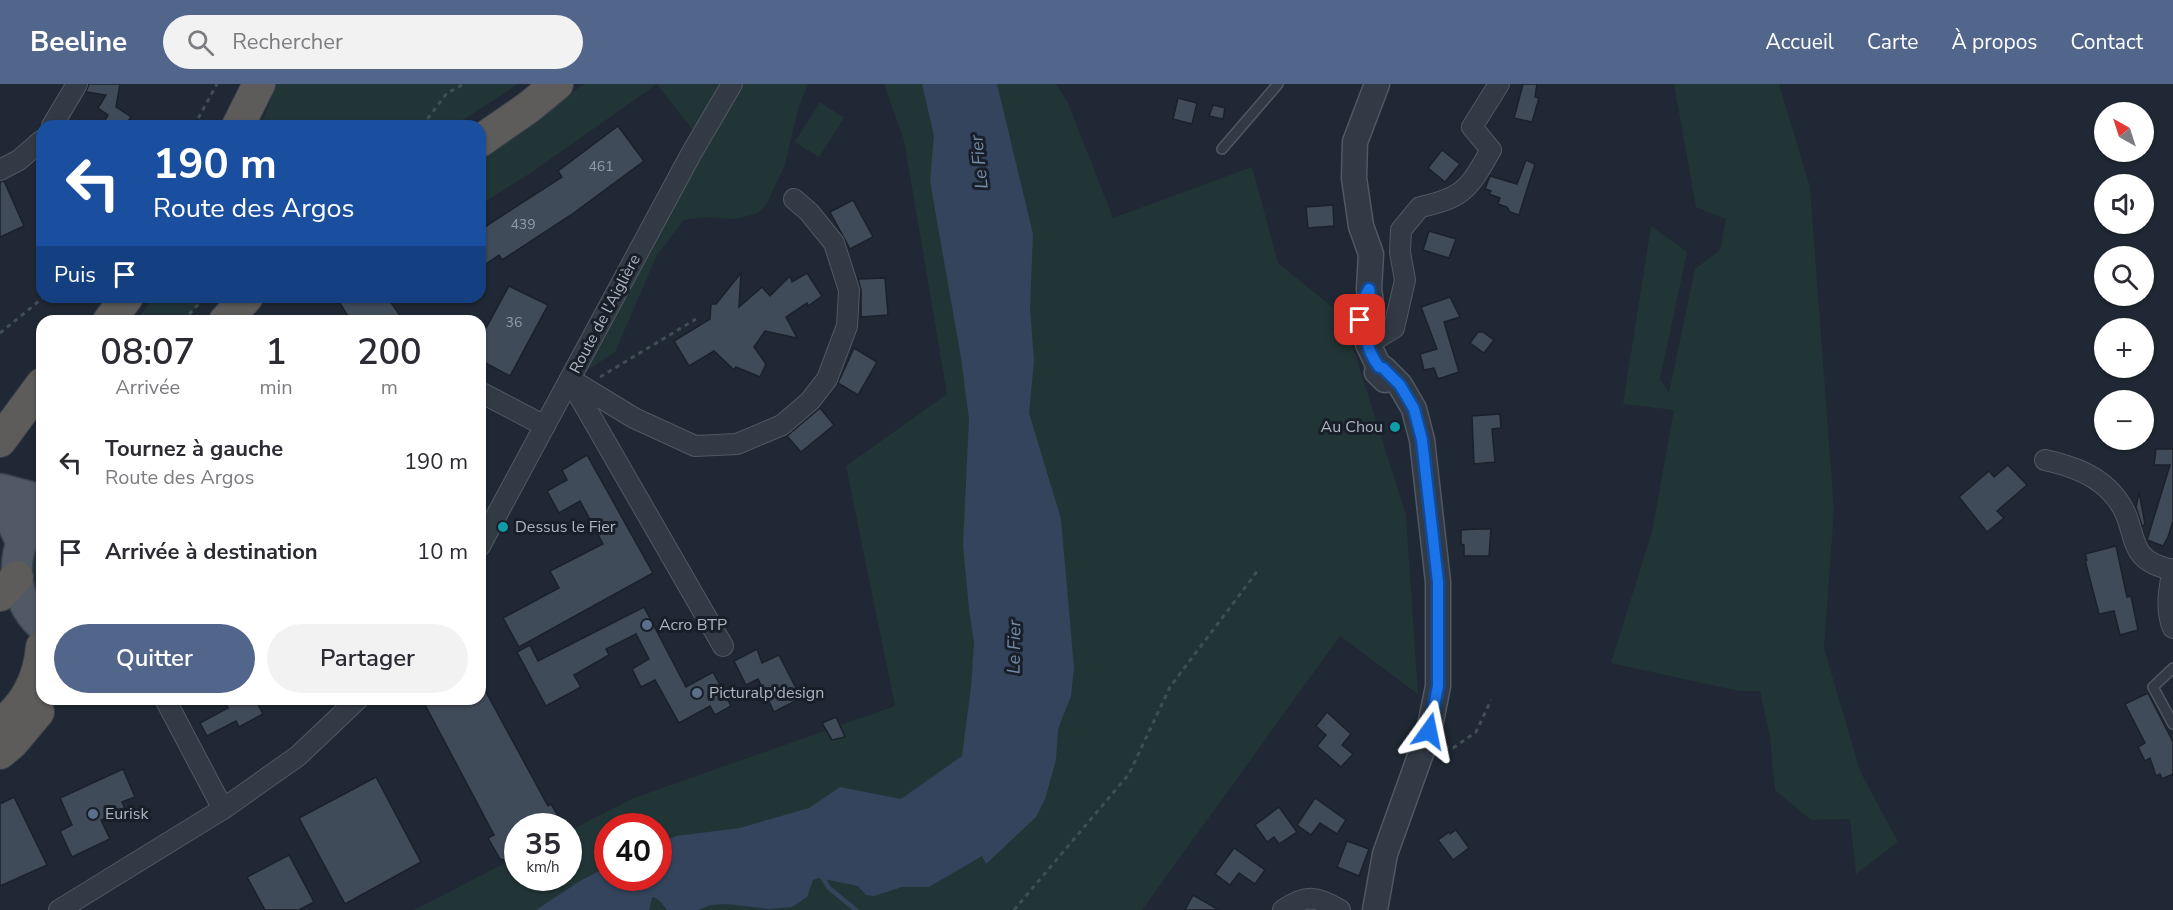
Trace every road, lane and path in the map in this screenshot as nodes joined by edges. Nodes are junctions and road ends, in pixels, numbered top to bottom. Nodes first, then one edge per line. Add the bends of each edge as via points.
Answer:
1 (77, 84) edge
2 (217, 84) edge
3 (238, 84) edge
4 (259, 84) edge
5 (464, 84) edge
6 (558, 84) edge
7 (732, 84) edge
8 (1278, 84) edge
9 (1377, 84) edge
10 (1499, 84) edge
11 (56, 120) edge
12 (197, 120) edge
13 (221, 120) edge
14 (241, 120) edge
15 (427, 120) edge
16 (486, 137) edge
17 (36, 145) edge
18 (1222, 149) dead end
19 (0, 170) edge
20 (794, 199) dead end
21 (37, 303) edge
22 (200, 303) edge
23 (242, 303) edge
24 (188, 315) edge
25 (230, 315) edge
26 (696, 318) dead end
27 (0, 333) edge
28 (1367, 336) junction
29 (577, 384) junction
30 (36, 394) edge
31 (486, 395) edge
32 (36, 416) edge
33 (545, 426) junction
34 (2, 453) edge
35 (2045, 460) dead end
36 (0, 489) edge
37 (36, 498) edge
38 (0, 504) edge
39 (36, 519) edge
40 (486, 535) edge
41 (21, 542) junction
42 (1259, 568) dead end
43 (2173, 570) edge
44 (8, 586) edge
45 (36, 626) edge
46 (2173, 628) edge
47 (723, 646) dead end
48 (2173, 668) edge
49 (36, 677) edge
50 (1491, 700) dead end
51 (43, 705) edge
52 (168, 705) edge
53 (352, 705) edge
54 (2173, 724) edge
55 (0, 725) edge
56 (1424, 744) junction
57 (0, 753) edge
58 (223, 809) junction
59 (59, 910) edge
60 (1014, 910) edge
61 (1283, 910) edge
62 (1340, 910) edge
63 (1376, 910) edge

1 - 11 street
2 - 12 path
3 - 13 highway
4 - 14 highway
5 - 15 path via 447,93
6 - 16 highway
7 - 29 street, Route de l'Aiglière via 692,154
8 - 18 lane
9 - 28 street via 1355,142 1354,178 1361,226 1371,254 1369,289 1362,302 1360,320
10 - 28 street via 1473,127 1491,150 1460,194 1420,207 1401,230 1405,279 1394,328
17 - 19 street
20 - 29 street via 834,243 849,290 847,326 827,379 810,401 782,425 737,444 695,446 634,418
21 - 27 path
22 - 24 path
23 - 25 highway
26 - 29 path
28 - 56 street via 1379,367 1377,372 1414,409 1422,440 1438,582 1438,686
29 - 33 street, Route de l'Aiglière
29 - 47 street
30 - 34 highway
31 - 33 street
32 - 34 highway
33 - 40 street, Route de l'Aiglière
35 - 43 street via 2085,472 2109,489 2125,513 2142,556 2156,567
36 - 37 main road
38 - 41 main road
39 - 41 main road
41 - 44 main road
42 - 60 path via 1170,687 1129,774
43 - 46 street via 2168,595
44 - 45 main road via 23,601
48 - 54 lane via 2153,687
49 - 55 highway via 25,701
50 - 56 path via 1476,732 1453,748
51 - 57 highway
52 - 58 street
53 - 58 street via 298,756
56 - 63 street via 1385,854
58 - 59 street
61 - 62 street via 1310,898

